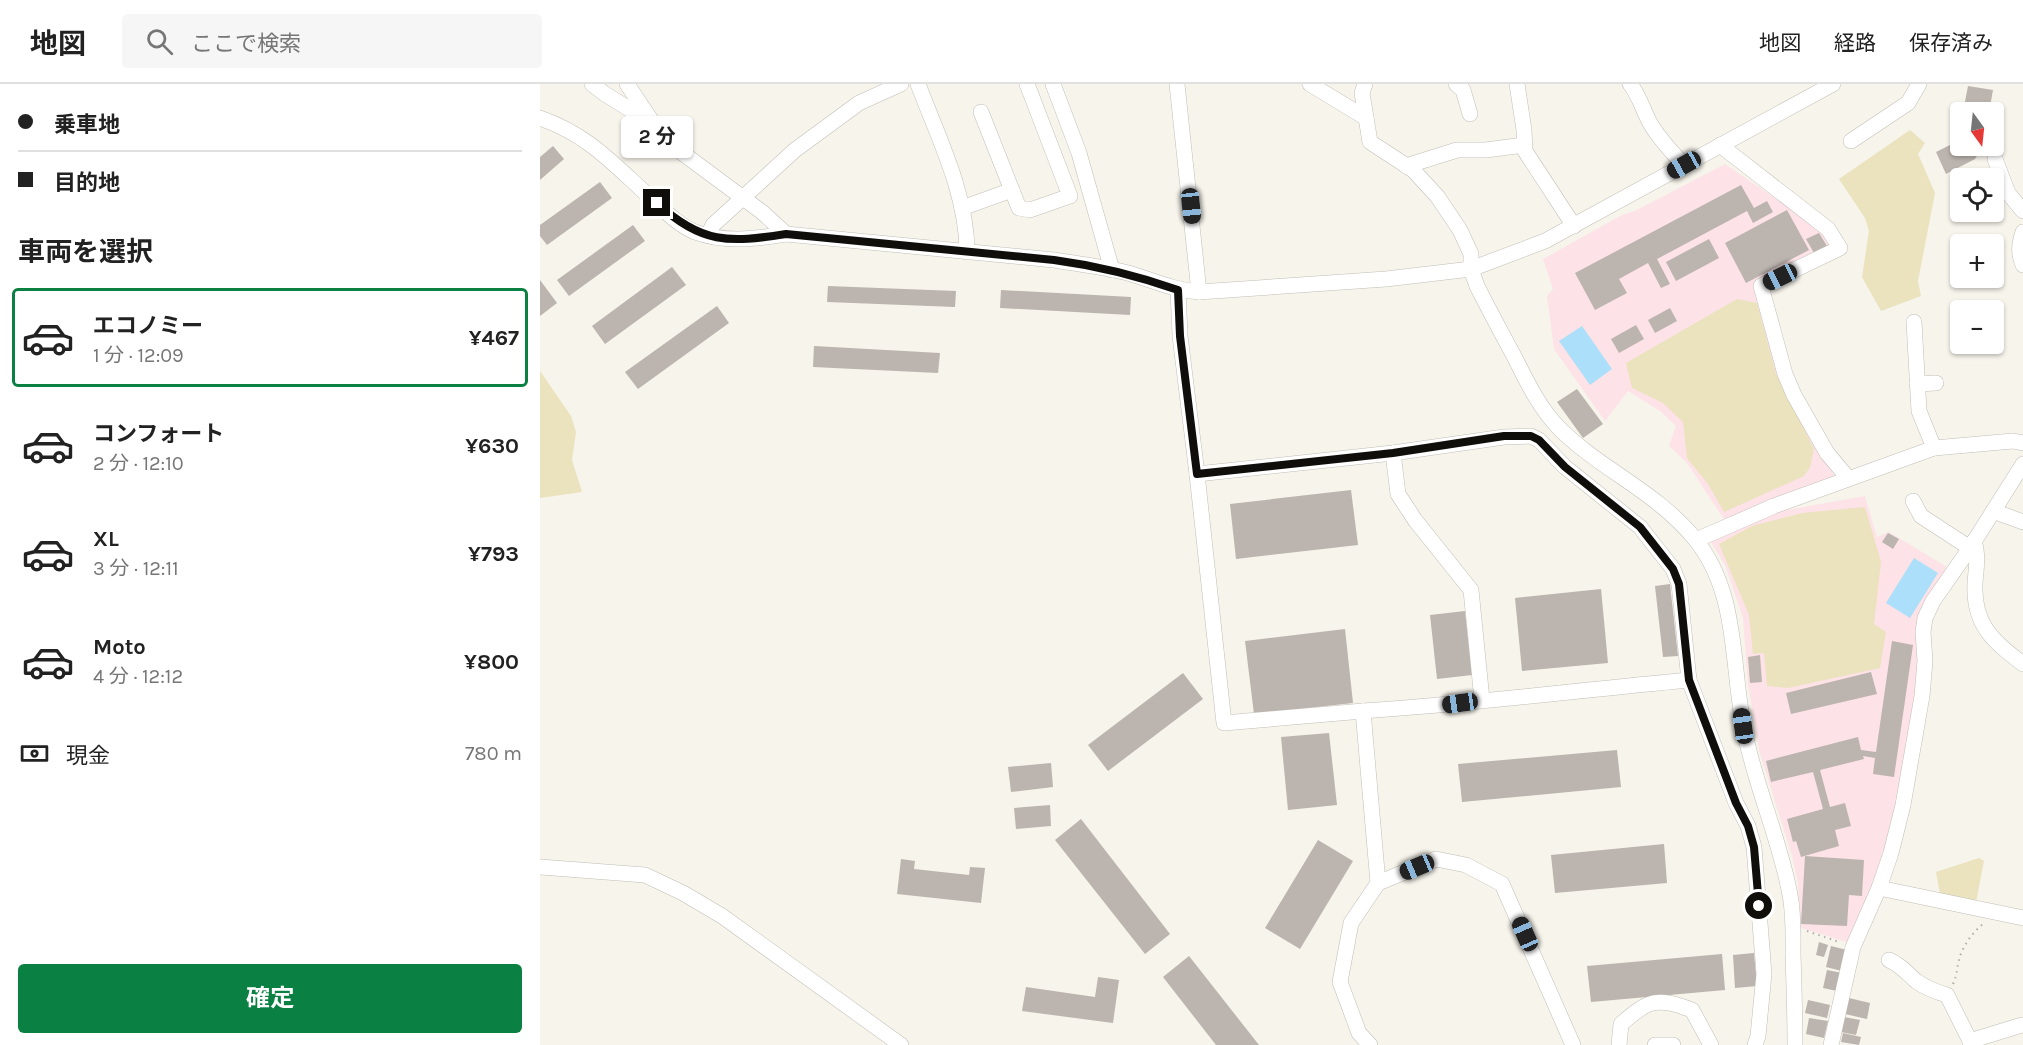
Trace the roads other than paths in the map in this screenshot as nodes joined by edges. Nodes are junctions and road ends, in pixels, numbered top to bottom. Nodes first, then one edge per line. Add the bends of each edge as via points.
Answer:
1 (592, 84) edge
2 (627, 84) edge
3 (901, 84) edge
4 (918, 84) edge
5 (1027, 84) edge
6 (1053, 84) edge
7 (1177, 84) edge
8 (1310, 84) edge
9 (1365, 84) edge
10 (1456, 84) edge
11 (1833, 84) edge
12 (1919, 84) edge
13 (1635, 86) edge
14 (1522, 90) edge
15 (981, 112) dead end
16 (1470, 114) dead end
17 (540, 118) edge
18 (1366, 118) junction
19 (652, 123) junction
20 (1861, 140) dead end
21 (1524, 145) junction
22 (1720, 145) junction
23 (1995, 159) dead end
24 (1684, 165) junction
25 (1406, 166) junction
26 (1012, 190) junction
27 (744, 198) junction
28 (962, 208) junction
29 (2023, 210) edge
30 (1574, 226) junction
31 (2023, 232) edge
32 (786, 234) junction
33 (708, 235) junction
34 (967, 252) junction
35 (2023, 265) edge
36 (1471, 269) junction
37 (1112, 270) junction
38 (1178, 290) junction
39 (1199, 291) junction
40 (1914, 322) dead end
41 (1936, 383) dead end
42 (1917, 384) junction
43 (2023, 443) edge
44 (1934, 448) junction
45 (1393, 453) junction
46 (2023, 464) edge
47 (1197, 474) junction
48 (1848, 478) junction
49 (1913, 501) dead end
50 (1993, 511) junction
51 (2023, 522) edge
52 (1696, 540) junction
53 (1972, 545) junction
54 (2023, 664) edge
55 (1689, 680) junction
56 (1482, 700) junction
57 (1363, 711) junction
58 (540, 867) edge
59 (1378, 883) junction
60 (1879, 888) junction
61 (2023, 918) edge
62 (1889, 960) dead end
63 (2022, 1025) edge
64 (1971, 1043) edge
65 (901, 1045) edge
66 (1370, 1045) edge
67 (1573, 1045) edge
68 (1619, 1045) edge
69 (1655, 1045) edge
70 (1673, 1045) edge
71 (1711, 1045) edge
72 (1755, 1045) edge
73 (1795, 1045) edge
74 (1831, 1045) edge

1 - 19 street
2 - 19 street
3 - 27 street via 859,103 795,150
4 - 28 street
5 - 26 street via 1070,196 1030,210 1019,208
6 - 37 street via 1079,153
7 - 39 street
8 - 18 street
9 - 18 street via 1362,93
10 - 16 street via 1463,90
11 - 22 street
12 - 20 street via 1908,103 1894,104
13 - 24 street via 1650,123
14 - 21 street
15 - 26 street
17 - 33 street via 588,141 673,219
18 - 25 street via 1370,142
19 - 27 street via 681,152
21 - 25 street via 1457,150
21 - 30 street
22 - 24 street
22 - 48 street via 1828,229 1840,248 1761,286 1794,395 1827,453
23 - 29 street via 2008,193
24 - 30 street
25 - 36 street via 1437,196 1460,230 1471,254
26 - 28 street
27 - 32 street
27 - 33 street via 713,225
28 - 34 street
30 - 36 street via 1530,248
31 - 35 street via 2019,254
32 - 33 street via 746,240
32 - 34 street
34 - 37 street
36 - 39 street via 1386,279
36 - 52 street via 1545,413 1576,443 1662,506
37 - 38 street
38 - 39 street
38 - 47 street
40 - 42 street
41 - 42 street
42 - 44 street via 1919,411
43 - 44 street
44 - 48 street
45 - 47 street
45 - 55 street via 1520,435 1539,440 1565,467 1640,527 1673,569 1679,584
45 - 56 street via 1398,494 1471,590
46 - 50 street
47 - 57 street via 1224,723
48 - 52 street
49 - 53 street via 1921,516 1934,517
50 - 51 street
50 - 53 street
52 - 73 street via 1717,578 1727,607 1743,726 1791,897
53 - 54 street via 1978,551 1974,596 1979,615 1987,633
53 - 60 street via 1925,618 1922,696 1907,783
55 - 56 street
55 - 72 street via 1754,847 1764,974
56 - 57 street
57 - 59 street
58 - 65 street via 645,875 683,893 722,916
59 - 66 street via 1352,923 1340,982 1359,1033
59 - 67 street via 1436,859 1466,865 1502,884
60 - 61 street
60 - 74 street via 1853,947
62 - 64 street via 1899,964 1917,982 1947,995
63 - 64 street
68 - 71 street via 1622,1023 1642,1005 1668,1001 1692,1010
69 - 70 street

